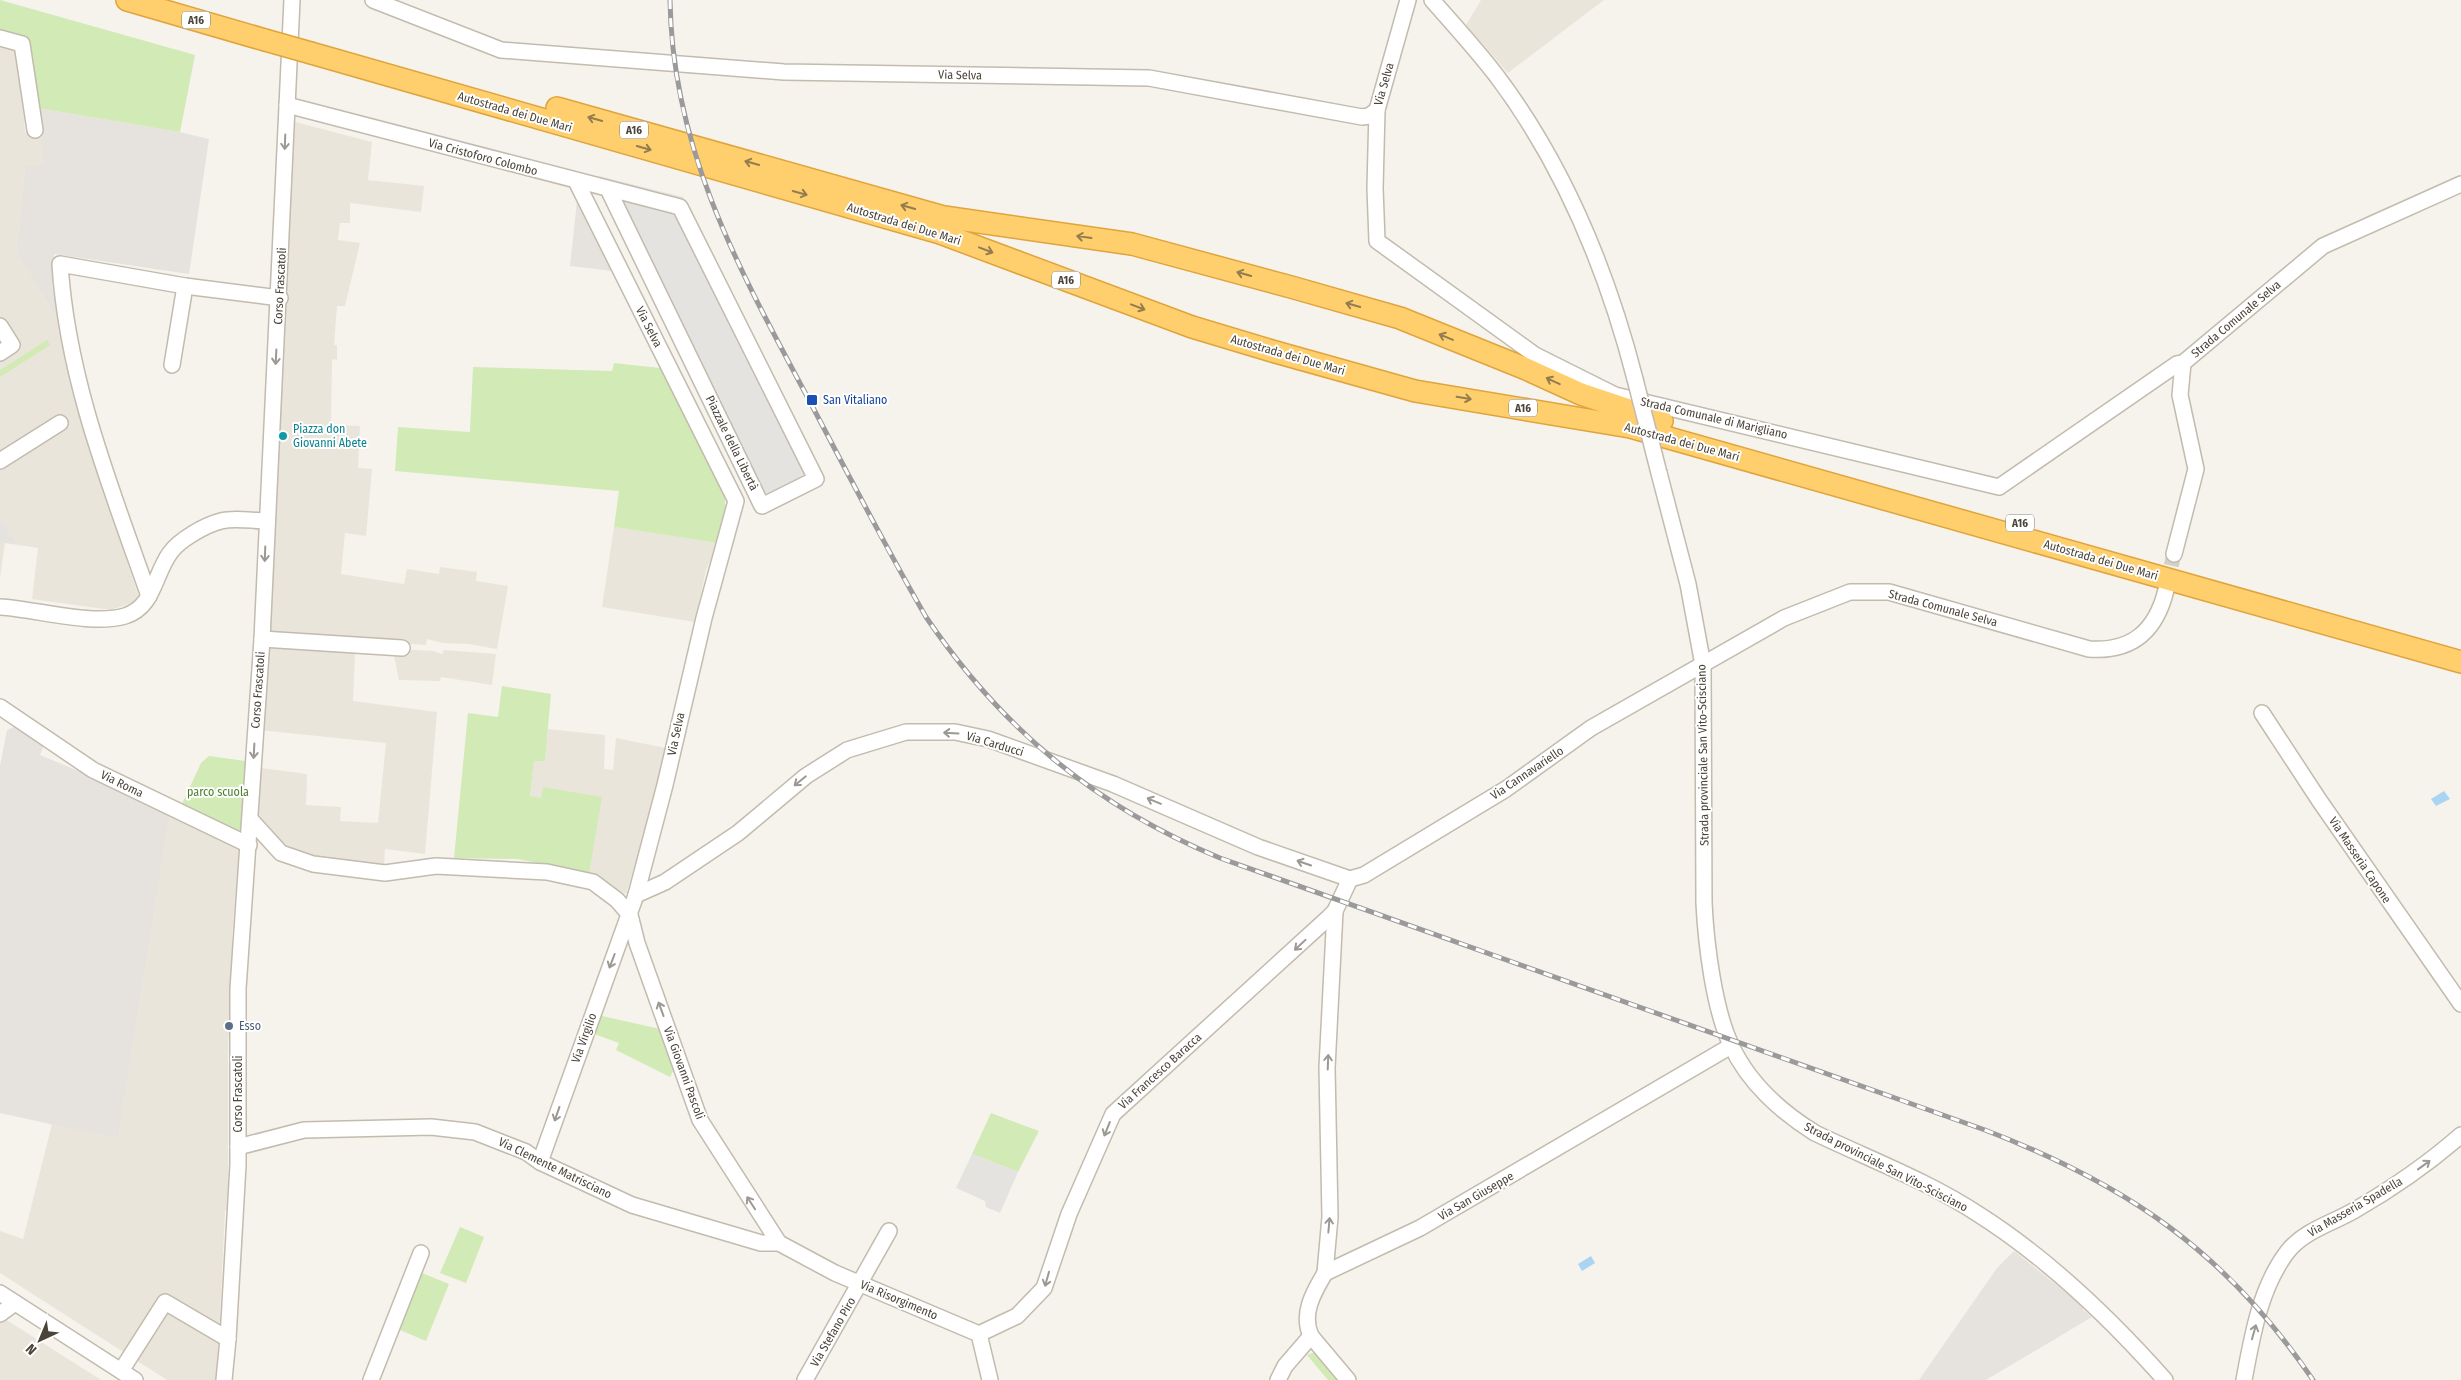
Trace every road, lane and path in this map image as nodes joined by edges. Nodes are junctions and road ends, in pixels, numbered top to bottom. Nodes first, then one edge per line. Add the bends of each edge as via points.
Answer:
1 (127, 0) edge
2 (176, 0) edge
3 (292, 0) edge
4 (374, 0) edge
5 (1408, 0) edge
6 (1432, 0) edge
7 (268, 34) junction
8 (0, 38) edge
9 (312, 46) junction
10 (287, 105) junction
11 (1377, 110) junction
12 (35, 130) dead end
13 (576, 181) junction
14 (2461, 184) edge
15 (608, 188) junction
16 (680, 207) joint
17 (186, 286) junction
18 (280, 298) junction
19 (0, 326) edge
20 (0, 353) edge
21 (2183, 363) junction
22 (172, 365) dead end
23 (60, 423) dead end
24 (0, 461) edge
25 (266, 521) junction
26 (2174, 554) tunnel mouth
27 (2166, 590) tunnel mouth
28 (149, 596) junction
29 (0, 607) edge
30 (262, 639) junction
31 (402, 648) dead end
32 (2461, 648) edge
33 (2461, 662) edge
34 (1703, 665) junction
35 (2, 708) edge
36 (2262, 713) dead end
37 (0, 725) edge
38 (251, 818) junction
39 (249, 845) junction
40 (1350, 879) junction
41 (636, 895) junction
42 (1335, 911) junction
43 (630, 915) junction
44 (2461, 1004) edge
45 (1731, 1046) junction
46 (2461, 1136) edge
47 (238, 1147) junction
48 (540, 1162) junction
49 (889, 1232) dead end
50 (779, 1243) junction
51 (421, 1253) dead end
52 (1325, 1273) junction
53 (861, 1284) junction
54 (0, 1293) edge
55 (15, 1302) junction
56 (0, 1314) edge
57 (979, 1334) junction
58 (1311, 1336) junction
59 (228, 1339) junction
60 (121, 1371) junction
61 (135, 1380) edge
62 (224, 1380) edge
63 (371, 1380) edge
64 (805, 1380) edge
65 (990, 1380) edge
66 (1278, 1380) edge
67 (1348, 1380) edge
68 (2165, 1380) edge
69 (2244, 1380) edge

1 - 7 highway, Autostrada dei Due Mari / A16
2 - 7 highway, Autostrada dei Due Mari / A16
3 - 10 street, Corso Frascatoli
4 - 11 street, Via Selva via 501,50 784,72 1149,78 1362,117
5 - 11 street, Via Selva
6 - 34 street, Strada provinciale San Vito-Scisciano, bridge via 1495,74 1538,137 1581,220 1612,296 1688,584
7 - 9 highway, Autostrada dei Due Mari / A16, bridge
8 - 12 street via 22,44
32 -> 9 highway, Autostrada dei Due Mari / A16 via 1656,419 1581,394 1400,318 1309,292 1132,244 944,217
9 -> 33 highway, Autostrada dei Due Mari / A16 via 940,233 1192,327 1272,351 1415,391 1630,426
10 - 13 street, Via Cristoforo Colombo
10 -> 18 street, Corso Frascatoli
11 - 21 street, Strada Comunale di Marigliano via 1377,241 1535,354 1615,395 1999,487 2177,364
13 - 15 street, Via Cristoforo Colombo
13 - 41 street, Via Selva via 736,501
14 - 21 street, Strada Comunale Selva via 2323,246
15 - 16 street, Via Cristoforo Colombo
15 - 16 street, Piazzale della Libertà via 762,506 816,478
17 - 18 street
17 - 22 street
17 - 28 street via 60,264 65,320 81,390
18 -> 25 street, Corso Frascatoli
19 - 20 street via 12,345
21 - 26 street, Strada Comunale Selva via 2180,395 2196,469
23 - 24 street
25 - 28 street via 220,521 180,544 170,553
25 -> 30 street, Corso Frascatoli
27 - 34 street, Strada Comunale Selva via 2158,613 2147,629 2133,642 2105,650 2089,649 1889,592 1863,591 1850,592 1784,618
28 - 29 street via 134,612 110,619
30 - 31 street
30 -> 38 street, Corso Frascatoli
34 - 40 street, Via Cannavariello via 1592,728 1529,774 1459,818 1364,875
34 - 45 street, Strada provinciale San Vito-Scisciano via 1706,942
35 - 37 street, Via Roma
35 - 39 street, Via Roma via 93,770
36 - 44 street, Via Masseria Capone
38 - 39 street, Corso Frascatoli
38 - 43 street via 281,853 313,864 385,873 436,866 547,872 593,882 617,900
39 - 47 street, Corso Frascatoli via 238,989
40 -> 41 street, Via Carducci via 1258,848 1113,784 988,739 955,732 906,732 847,750 806,776 738,833 665,882
40 - 42 street, Via Francesco Baracca
41 - 43 street, Via Selva
52 -> 42 street via 1330,1217 1327,1068
42 -> 57 street, Via Francesco Baracca via 1113,1114 1069,1214 1044,1288 1017,1316
43 -> 48 street, Via Virgilio
50 -> 43 street, Via Giovanni Pascoli via 700,1120
45 - 52 street, Via San Giuseppe via 1420,1228
45 - 68 street, Strada provinciale San Vito-Scisciano via 1749,1074 1796,1121 1942,1192 2012,1236 2086,1297
69 -> 46 street, Via Masseria Spadella via 2264,1299 2288,1252 2299,1240 2406,1178
47 - 48 street, Via Clemente Matrisciano via 304,1130 431,1127 475,1132 526,1152
47 - 59 street, Corso Frascatoli
48 - 50 street, Via Clemente Matrisciano via 597,1190 660,1215 761,1243
49 - 53 street, Via Stefano Piro
50 - 53 street, Via Risorgimento
51 - 63 street
52 - 58 street via 1307,1312 1307,1328
53 - 57 street, Via Risorgimento
53 - 64 street, Via Stefano Piro
54 - 55 street
55 - 56 street
55 - 60 street
57 - 65 street
58 - 66 street via 1285,1366
58 - 67 street
59 - 60 street via 165,1302
59 - 62 street, Corso Frascatoli
60 - 61 street

